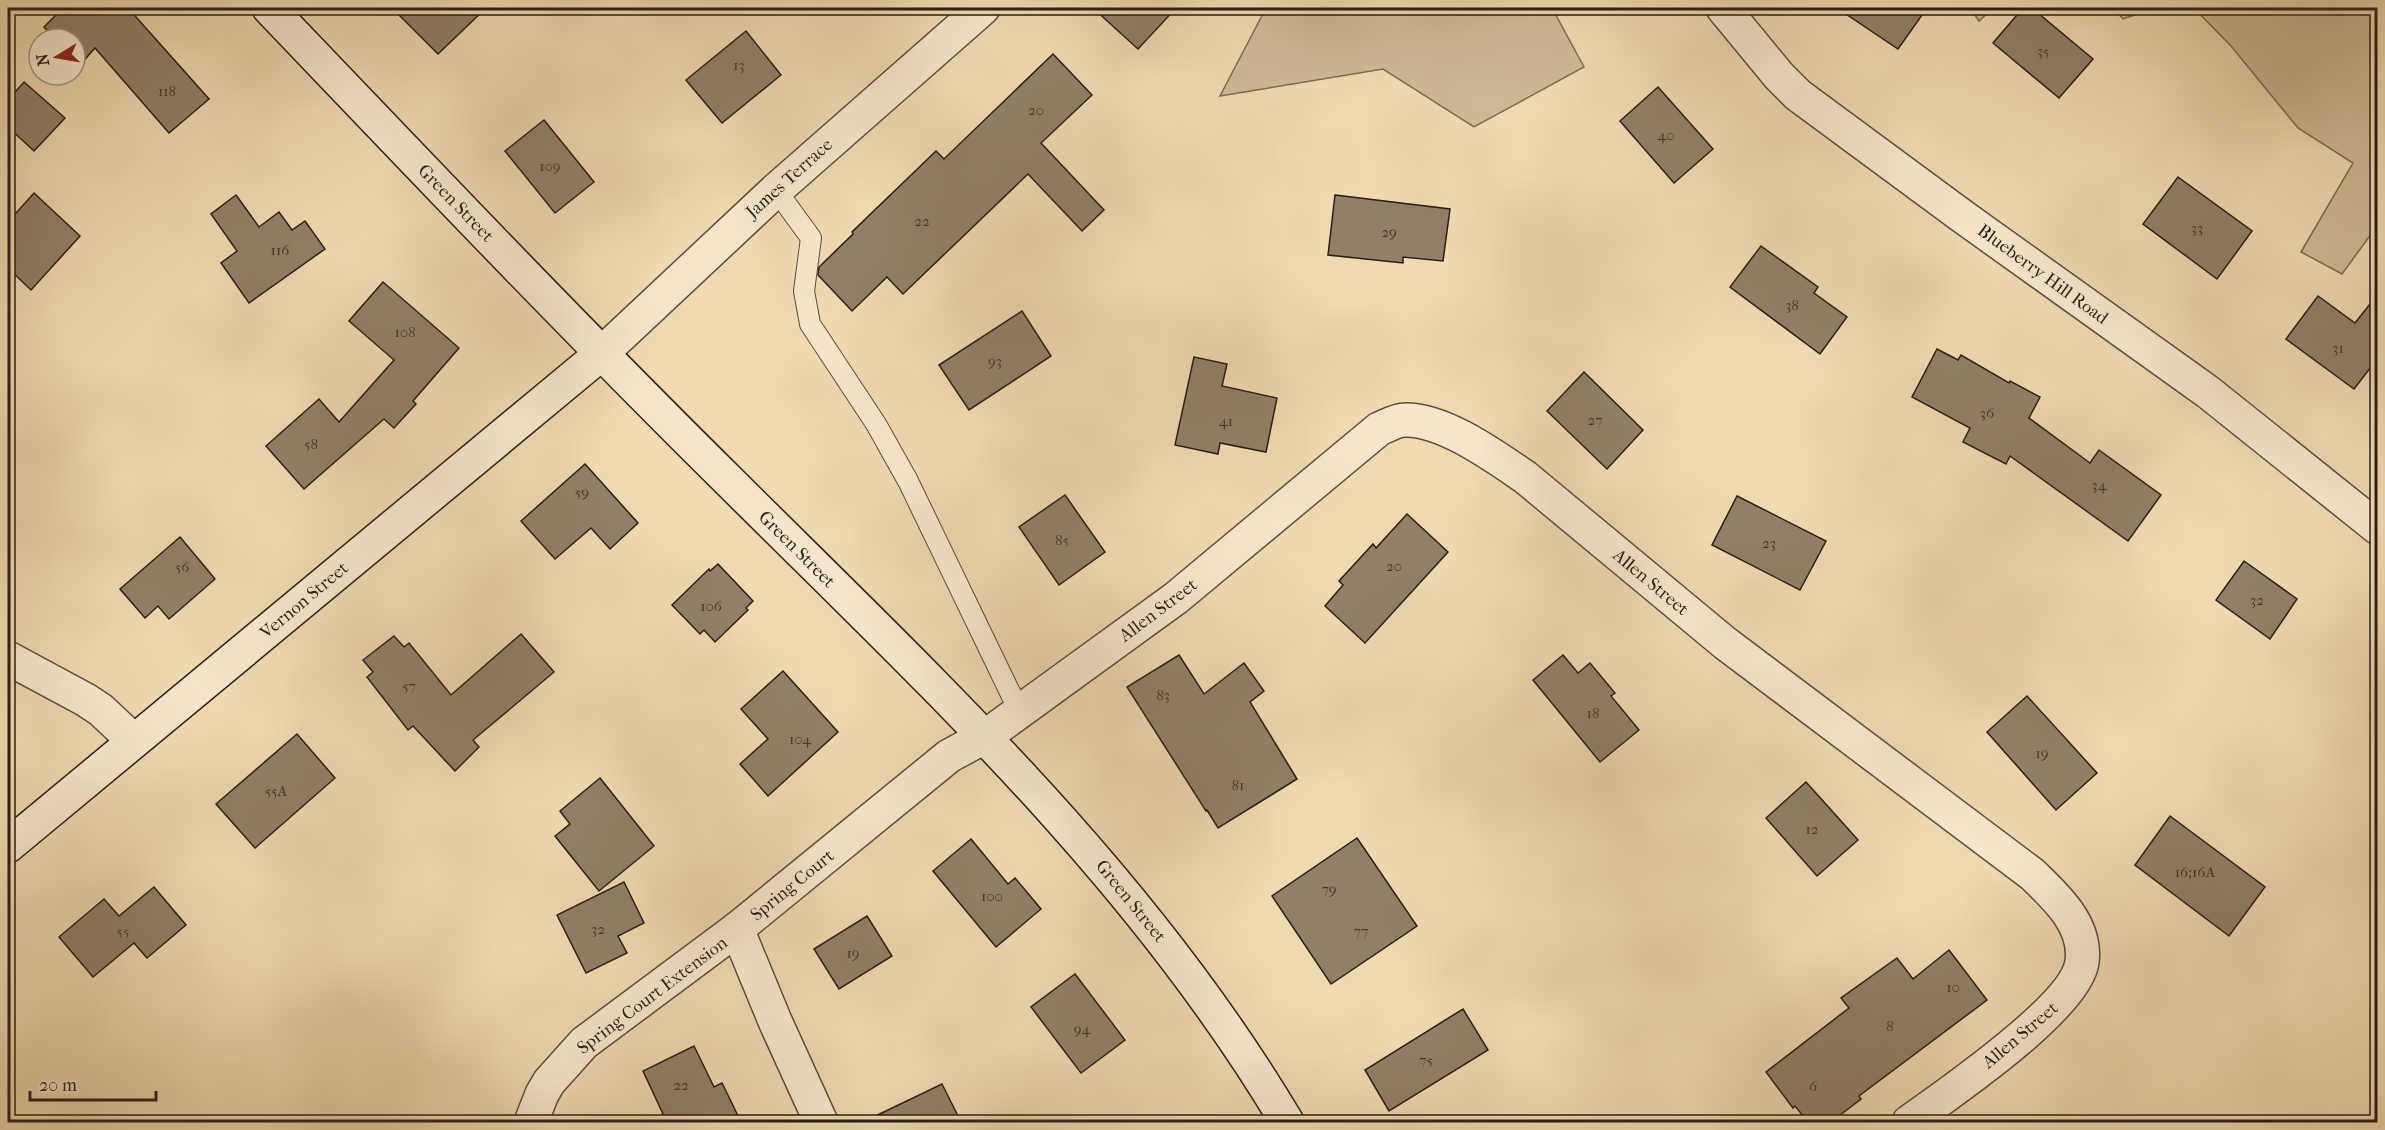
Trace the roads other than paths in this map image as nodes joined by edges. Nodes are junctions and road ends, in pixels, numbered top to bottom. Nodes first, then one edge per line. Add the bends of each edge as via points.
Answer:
1 (269, 8) edge
2 (982, 8) edge
3 (1722, 8) edge
4 (776, 190) junction
5 (601, 354) junction
6 (2378, 528) edge
7 (8, 658) edge
8 (1019, 711) junction
9 (986, 736) junction
10 (134, 741) junction
11 (8, 846) edge
12 (737, 929) junction
13 (531, 1122) edge
14 (821, 1122) edge
15 (1287, 1122) edge
16 (1909, 1122) edge

1 - 5 street, Green Street
2 - 4 street, James Terrace
3 - 6 street, Blueberry Hill Road via 1798,95 2208,392
4 - 5 street, James Terrace
4 - 8 lane via 811,238 804,291 810,324 876,424 908,481
5 - 9 street, Green Street
5 - 10 street, Vernon Street
7 - 10 street via 86,700
8 - 9 street, Allen Street
8 - 16 street, Allen Street via 1190,587 1379,429 1403,420 1426,423 1452,434 1525,477 1725,643 2032,874 2069,912 2078,932 2082,961 2066,994 2022,1036
9 - 12 street, Spring Court via 949,756
9 - 15 street, Green Street via 1072,830 1169,947 1251,1063
10 - 11 street, Vernon Street
12 - 13 street, Spring Court Extension via 585,1043 549,1082
12 - 14 street, Spring Court

